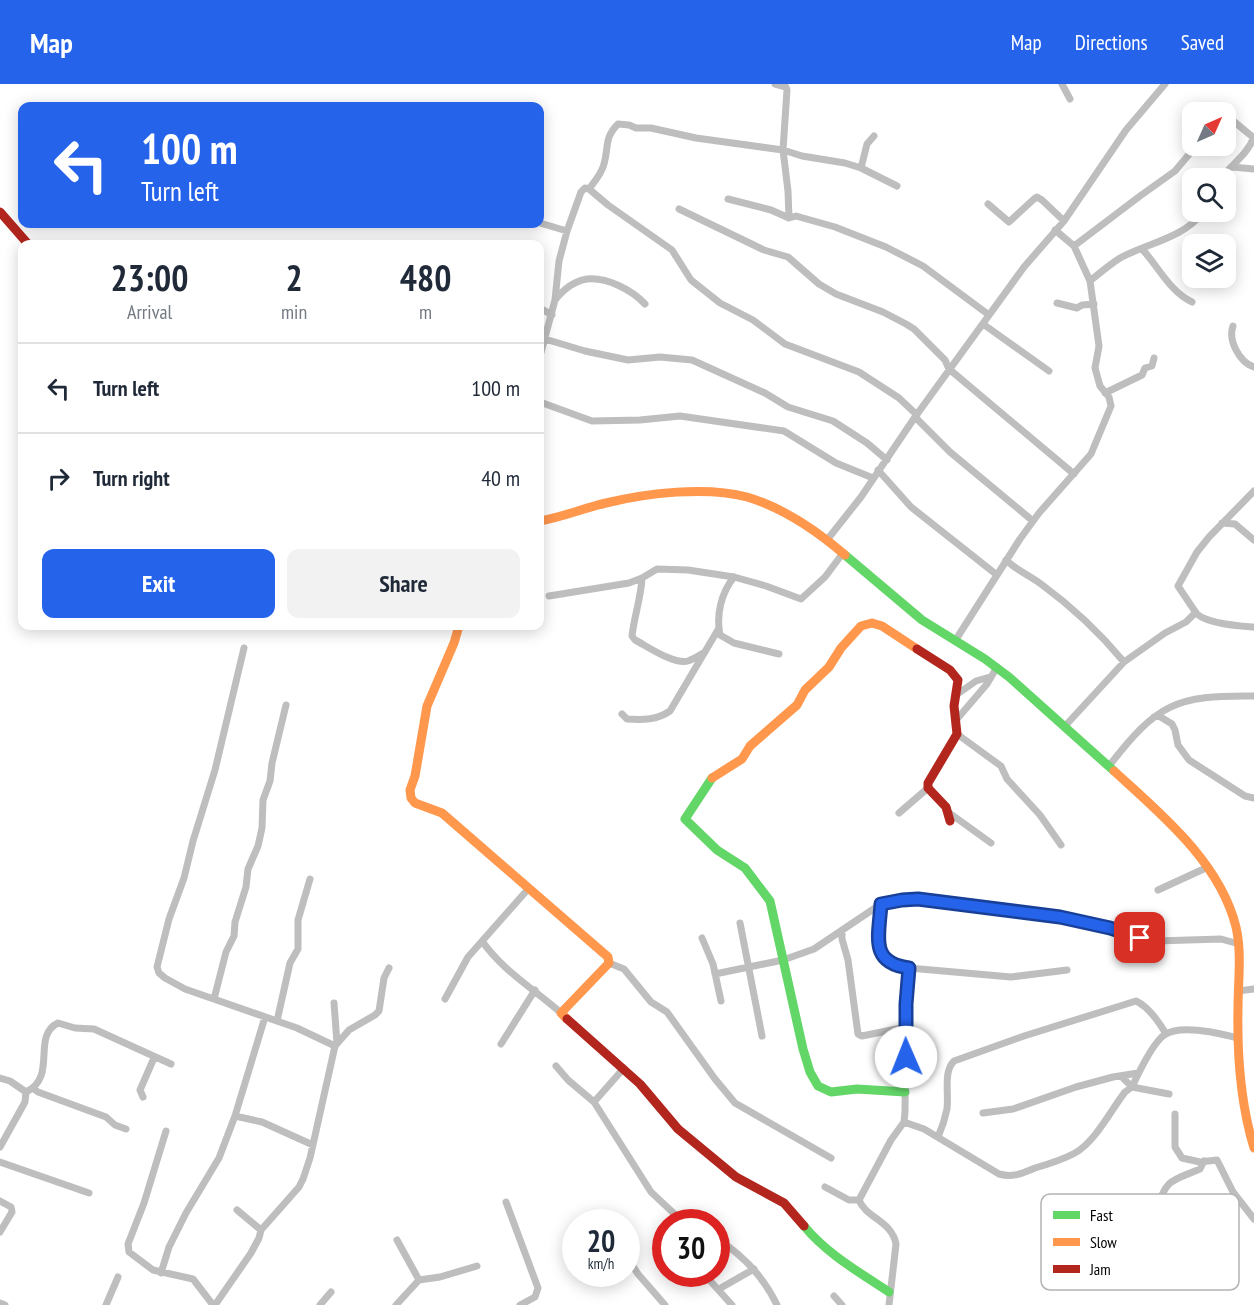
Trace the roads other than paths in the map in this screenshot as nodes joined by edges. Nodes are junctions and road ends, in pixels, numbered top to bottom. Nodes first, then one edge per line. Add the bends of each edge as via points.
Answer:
1 (775, 84) edge
2 (1062, 84) edge
3 (1165, 84) edge
4 (1070, 99) dead end
5 (1236, 123) edge
6 (874, 136) dead end
7 (1254, 137) edge
8 (783, 150) junction
9 (1188, 156) edge
10 (1240, 159) junction
11 (1232, 167) joint
12 (1243, 167) junction
13 (861, 168) junction
14 (1254, 169) edge
15 (897, 186) dead end
16 (589, 189) junction
17 (728, 199) dead end
18 (988, 204) dead end
19 (680, 209) dead end
20 (0, 212) edge
21 (789, 218) junction
22 (1064, 221) junction
23 (1194, 222) edge
24 (544, 224) edge
25 (1055, 230) junction
26 (567, 231) junction
27 (24, 240) edge
28 (1074, 246) junction
29 (1142, 249) junction
30 (1090, 282) junction
31 (555, 300) junction
32 (1192, 302) dead end
33 (645, 303) dead end
34 (1057, 303) dead end
35 (1094, 304) junction
36 (544, 310) edge
37 (552, 315) junction
38 (989, 315) junction
39 (983, 324) junction
40 (1233, 326) dead end
41 (545, 339) junction
42 (544, 342) edge
43 (1154, 358) dead end
44 (1254, 367) edge
45 (949, 369) junction
46 (1049, 371) dead end
47 (1105, 393) junction
48 (544, 404) edge
49 (916, 416) junction
50 (887, 460) junction
51 (878, 470) junction
52 (1074, 474) junction
53 (873, 478) junction
54 (1254, 491) edge
55 (544, 520) edge
56 (1033, 521) junction
57 (1222, 523) junction
58 (827, 540) junction
59 (1254, 540) edge
60 (843, 553) junction
61 (1006, 560) junction
62 (997, 575) junction
63 (734, 577) junction
64 (642, 578) junction
65 (549, 596) dead end
66 (1195, 613) junction
67 (1254, 627) edge
68 (719, 628) junction
69 (458, 630) edge
70 (955, 641) junction
71 (244, 648) dead end
72 (706, 652) junction
73 (779, 654) dead end
74 (1124, 662) junction
75 (997, 667) junction
76 (990, 676) junction
77 (956, 695) junction
78 (1254, 696) edge
79 (286, 705) dead end
80 (622, 714) dead end
81 (957, 718) junction
82 (1152, 718) junction
83 (1066, 725) junction
84 (957, 734) junction
85 (1108, 766) junction
86 (928, 788) junction
87 (1254, 798) edge
88 (899, 813) dead end
89 (949, 816) joint
90 (991, 843) dead end
91 (1061, 845) dead end
92 (1208, 867) junction
93 (310, 879) dead end
94 (529, 888) junction
95 (1158, 890) dead end
96 (881, 904) junction
97 (741, 923) dead end
98 (842, 930) junction
99 (702, 938) dead end
100 (482, 941) junction
101 (1239, 944) junction
102 (783, 960) junction
103 (609, 963) junction
104 (750, 966) junction
105 (389, 968) dead end
106 (909, 968) junction
107 (1067, 970) dead end
108 (715, 974) junction
109 (1254, 989) edge
110 (535, 990) junction
111 (1238, 991) junction
112 (214, 999) junction
113 (445, 999) dead end
114 (722, 1001) dead end
115 (334, 1003) dead end
116 (561, 1013) junction
117 (264, 1017) junction
118 (277, 1021) junction
119 (906, 1027) junction
120 (1166, 1034) junction
121 (762, 1036) dead end
122 (1238, 1038) junction
123 (336, 1044) junction
124 (501, 1044) dead end
125 (154, 1058) junction
126 (171, 1064) dead end
127 (556, 1066) dead end
128 (624, 1068) junction
129 (1138, 1073) junction
130 (1121, 1076) junction
131 (0, 1078) edge
132 (1132, 1087) junction
133 (30, 1091) junction
134 (905, 1092) junction
135 (1169, 1094) dead end
136 (143, 1097) dead end
137 (594, 1102) junction
138 (982, 1113) dead end
139 (1175, 1114) dead end
140 (235, 1116) junction
141 (904, 1122) junction
142 (0, 1126) edge
143 (126, 1129) dead end
144 (8, 1130) junction
145 (166, 1131) dead end
146 (938, 1137) junction
147 (313, 1145) junction
148 (0, 1147) edge
149 (1254, 1148) edge
150 (831, 1158) dead end
151 (1204, 1161) junction
152 (0, 1162) edge
153 (825, 1187) dead end
154 (89, 1193) dead end
155 (1162, 1194) edge
156 (1235, 1194) edge
157 (859, 1200) junction
158 (1239, 1200) edge
159 (0, 1201) edge
160 (506, 1203) dead end
161 (669, 1209) edge
162 (237, 1210) dead end
163 (1254, 1219) edge
164 (261, 1230) junction
165 (0, 1232) edge
166 (397, 1240) dead end
167 (730, 1250) edge
168 (477, 1266) dead end
169 (754, 1269) junction
170 (161, 1273) junction
171 (640, 1276) edge
172 (118, 1277) dead end
173 (419, 1280) junction
174 (720, 1289) joint
175 (331, 1292) dead end
176 (889, 1292) junction
177 (834, 1296) dead end
178 (0, 1303) edge
179 (4, 1305) edge
180 (106, 1305) edge
181 (214, 1305) edge
182 (320, 1305) edge
183 (396, 1305) edge
184 (520, 1305) edge
185 (664, 1305) edge
186 (732, 1305) edge
187 (777, 1305) edge
188 (842, 1305) edge
189 (889, 1305) edge

1 - 8 street via 787,90
2 - 4 street
3 - 22 street via 1126,130
5 - 7 street
6 - 13 street via 867,144
7 - 10 street
8 - 13 street
8 - 16 street via 618,124 609,134 604,164
8 - 21 street
9 - 28 street via 1175,171
10 - 11 street
10 - 12 street
11 - 12 street
12 - 14 street
13 - 15 street
16 - 26 street via 581,192
16 - 49 street via 672,250 691,280 720,303 753,320 785,344 859,372 899,398
17 - 21 street
18 - 22 street via 1009,222 1038,197
19 - 45 street via 788,257 836,294 906,324 945,360
20 - 27 street
21 - 38 street via 796,216 835,227 909,257
22 - 25 street
23 - 29 street
24 - 26 street
25 - 28 street
25 - 38 street
26 - 31 street
28 - 30 street
29 - 30 street via 1120,258
29 - 32 street via 1184,298
30 - 35 street
31 - 33 street via 565,289 588,279 614,284
31 - 37 street
34 - 35 street via 1077,308
35 - 47 street via 1099,346 1095,368
36 - 37 street
37 - 41 street
38 - 39 street
39 - 45 street
39 - 46 street
40 - 44 street via 1232,340 1238,352 1247,365
41 - 42 street
41 - 50 street via 628,360 692,360 788,407 833,421
43 - 47 street via 1142,375
45 - 49 street
45 - 52 street
47 - 52 street via 1111,406 1097,443
48 - 53 street via 592,422 680,416 784,431 836,463
49 - 50 street
49 - 56 street via 950,452
50 - 51 street
51 - 53 street
51 - 62 street via 910,507
52 - 56 street
53 - 58 street
54 - 57 street
55 - 58 street via 618,500 716,493 743,496 787,512
56 - 61 street
57 - 59 street via 1235,524
57 - 66 street via 1197,552 1178,583
58 - 60 street
60 - 63 street via 801,599
60 - 70 street via 912,612
61 - 62 street
61 - 74 street via 1093,628
62 - 70 street
63 - 64 street via 657,569
63 - 68 street via 722,596
64 - 65 street
64 - 72 street via 633,627 635,640 681,661
66 - 67 street via 1214,621
66 - 74 street
68 - 72 street
68 - 73 street via 725,639
69 - 94 street via 427,706 411,798 442,813
70 - 75 street
71 - 112 street via 215,770 157,967 165,978
72 - 80 street via 670,711 650,719 627,719
74 - 83 street
75 - 76 street
75 - 83 street
76 - 77 street
76 - 81 street
77 - 81 street
77 - 102 street via 958,682 950,670 882,626 866,623 841,648 797,705 750,746 742,759 712,778 686,816 687,823 717,850 745,868 770,901
78 - 82 street via 1203,697 1166,708
79 - 112 street via 263,800 258,846 248,869 234,936
81 - 84 street
82 - 85 street
82 - 87 street via 1159,716 1172,724 1178,745 1189,760
83 - 85 street
84 - 86 street
84 - 91 street via 1000,766
85 - 92 street via 1180,833
86 - 88 street
86 - 89 street
89 - 90 street
92 - 95 street
92 - 101 street via 1234,918
93 - 118 street via 298,920 298,949 290,963
94 - 100 street
94 - 103 street via 601,949
96 - 98 street
96 - 101 street via 918,899 1060,917 1156,941 1221,939
96 - 106 street via 880,952 888,962
97 - 104 street
98 - 102 street via 819,946
98 - 119 street via 858,1034
99 - 108 street
100 - 110 street via 495,959
100 - 113 street via 459,970
101 - 111 street
102 - 104 street
102 - 134 street via 807,1066 820,1086 831,1092
103 - 116 street
103 - 150 street via 624,969 651,1002 667,1012 735,1103
104 - 108 street
104 - 121 street
105 - 123 street via 379,1011
106 - 107 street via 1011,977
106 - 119 street
108 - 114 street
109 - 111 street
110 - 116 street
110 - 124 street
111 - 122 street
112 - 117 street
115 - 123 street
116 - 128 street
117 - 118 street
117 - 140 street
118 - 123 street
119 - 134 street
120 - 122 street via 1202,1030
120 - 129 street
120 - 146 street via 1136,1001 954,1061 948,1073 947,1109
122 - 149 street via 1244,1115
123 - 147 street
125 - 126 street
125 - 133 street via 94,1029 58,1023 46,1033 43,1072
125 - 136 street via 140,1090
127 - 137 street
128 - 137 street
128 - 176 street via 678,1129 710,1157 736,1177 784,1203 818,1243
129 - 130 street
129 - 132 street
130 - 132 street
130 - 138 street via 1013,1109
131 - 133 street
132 - 135 street
132 - 146 street via 1077,1152 1016,1176 999,1174
133 - 143 street
133 - 144 street
134 - 141 street
137 - 161 street via 651,1192
139 - 151 street via 1178,1153 1185,1159
140 - 147 street via 262,1122
140 - 170 street via 219,1158 186,1213
141 - 146 street
141 - 157 street
142 - 144 street
144 - 148 street
145 - 170 street via 128,1244 133,1257
147 - 164 street via 299,1187
151 - 155 street via 1200,1168 1176,1177
151 - 156 street via 1217,1160
152 - 154 street
153 - 157 street via 849,1200
157 - 176 street via 895,1237
158 - 163 street
159 - 165 street via 11,1207 12,1212
160 - 184 street via 538,1288 535,1297
162 - 164 street
164 - 181 street via 251,1253
166 - 173 street
167 - 169 street
168 - 173 street
169 - 174 street
169 - 187 street
170 - 181 street via 193,1279
171 - 185 street
172 - 180 street
173 - 183 street
174 - 186 street
175 - 182 street
176 - 189 street
177 - 188 street
178 - 179 street

